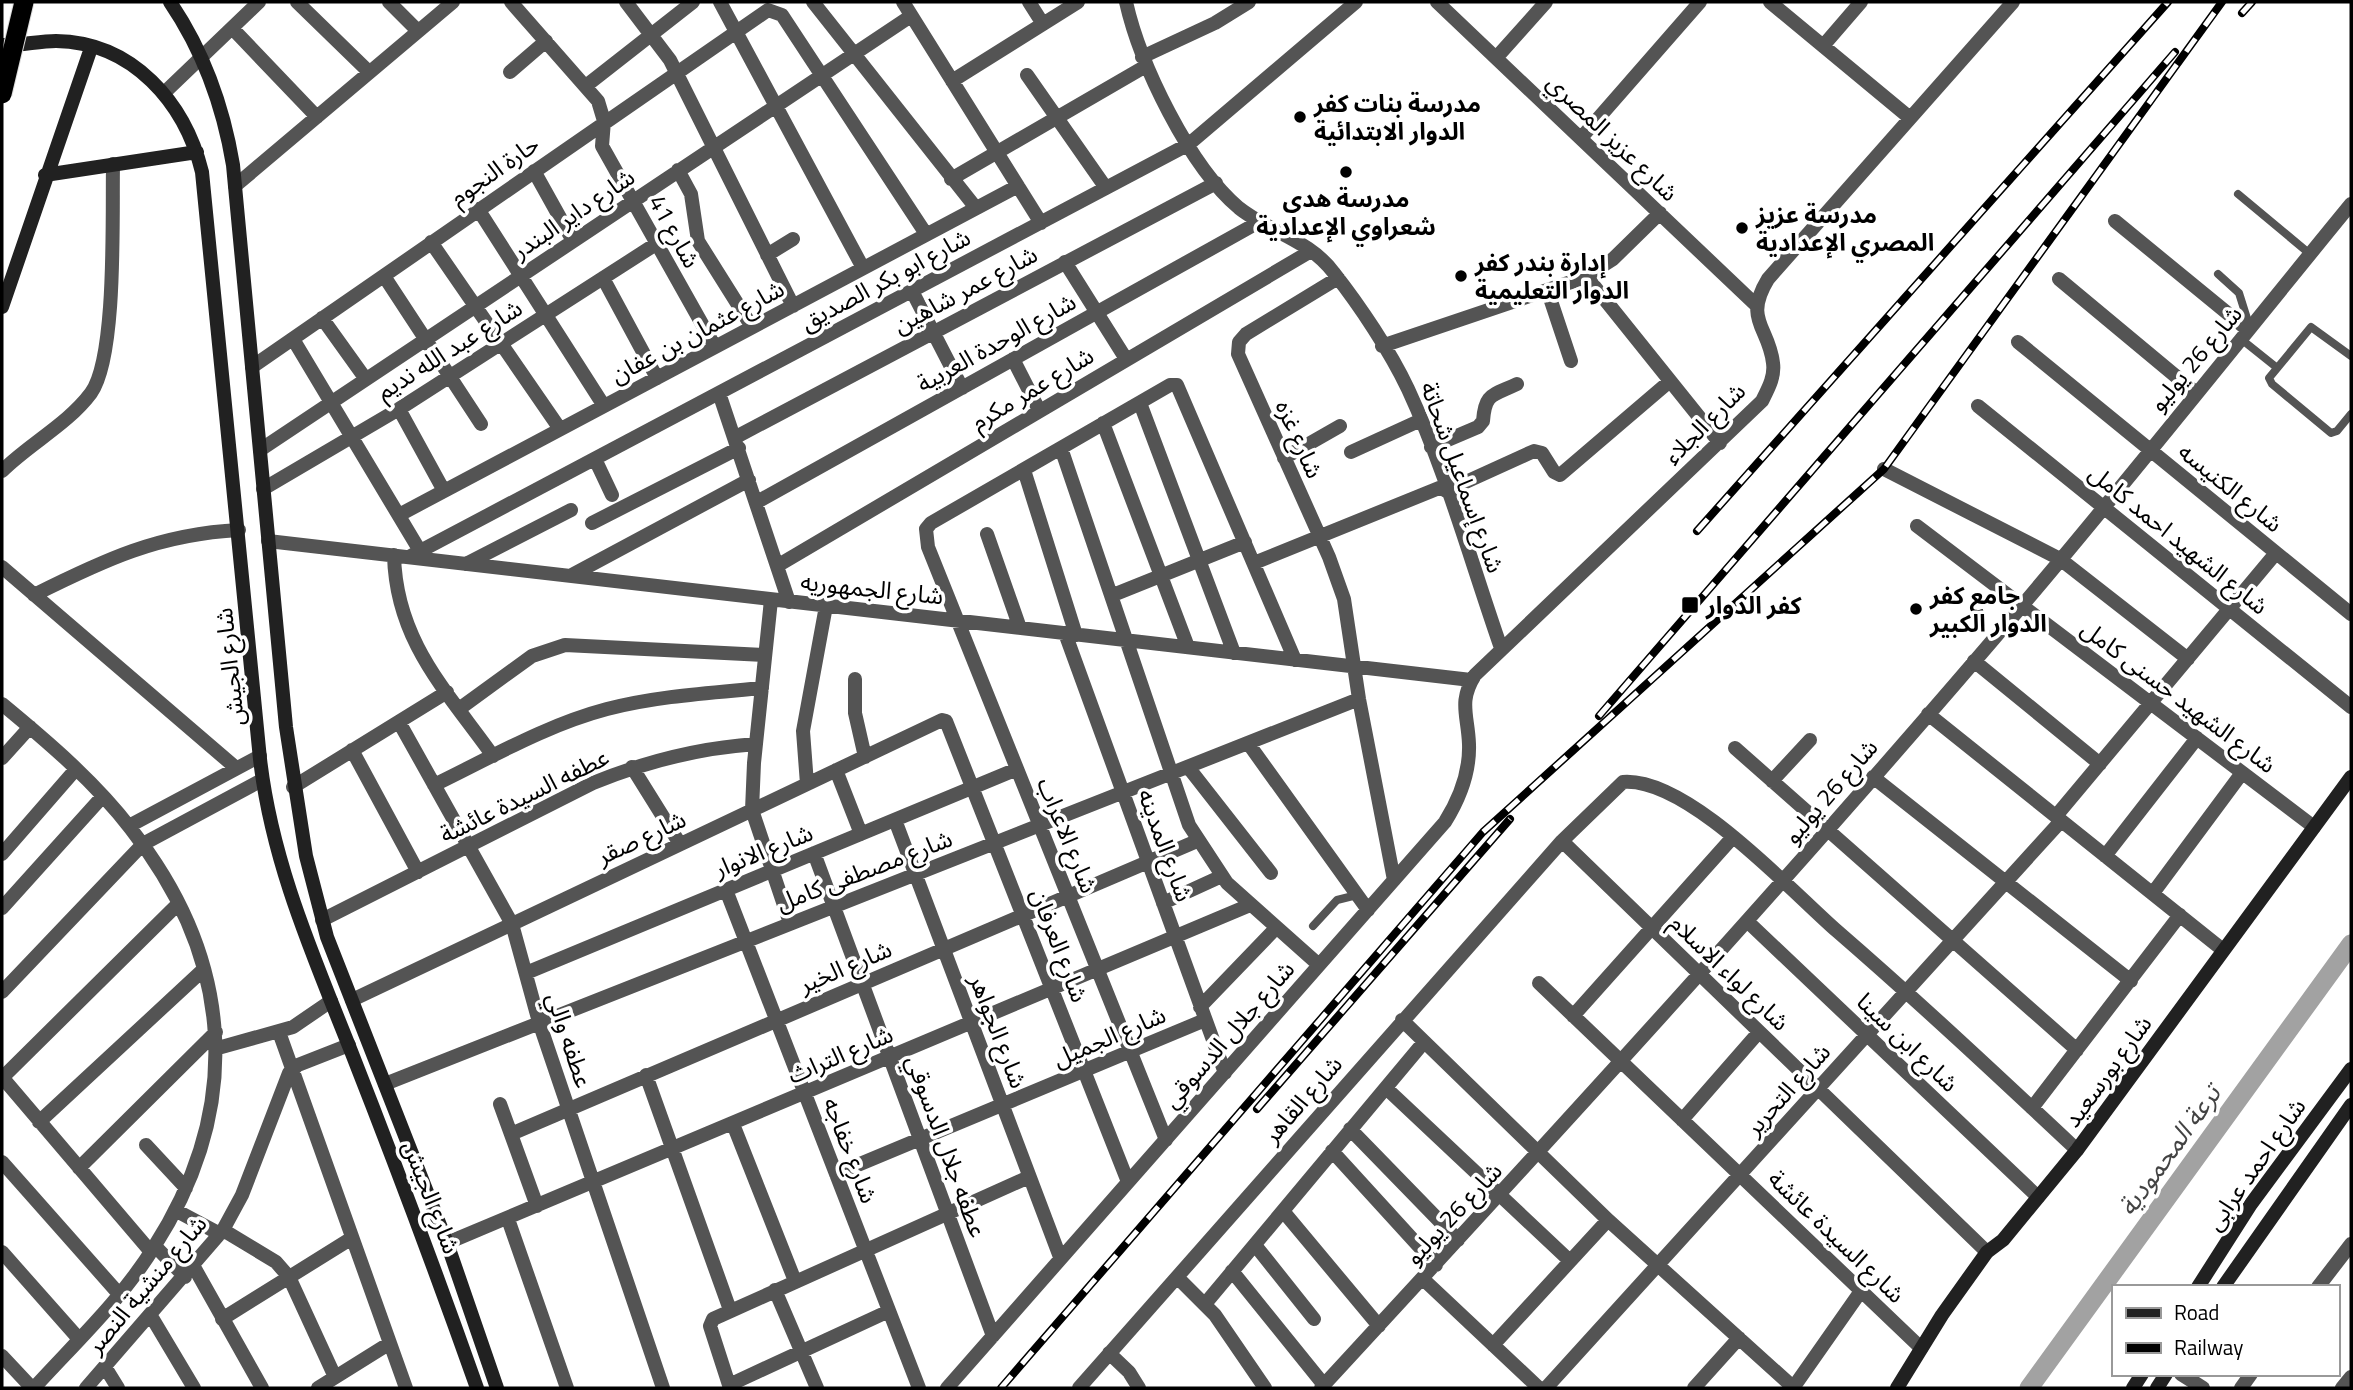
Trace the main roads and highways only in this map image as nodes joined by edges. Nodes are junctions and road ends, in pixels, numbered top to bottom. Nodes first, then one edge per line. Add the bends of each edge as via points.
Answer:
1 (24, 2) edge
2 (170, 2) edge
3 (2, 45) edge
4 (90, 48) junction
5 (2, 94) edge
6 (197, 152) junction
7 (45, 175) junction
8 (2, 307) edge
9 (2351, 777) edge
10 (367, 1037) junction
11 (349, 1045) junction
12 (2351, 1069) edge
13 (2351, 1105) edge
14 (2251, 1204) junction
15 (2269, 1218) junction
16 (2199, 1285) edge
17 (2224, 1285) edge
18 (477, 1388) edge
19 (497, 1388) edge
20 (1897, 1388) edge

1 - 5 highway, bridge
2 - 10 main road, شارع الجيش via 201,57 225,124 235,186 293,788 323,920
3 - 4 main road, شارع الجيش via 56,41
4 - 6 main road, شارع الجيش via 138,68 164,93 180,114
4 - 7 main road
6 - 7 main road
6 - 11 main road, شارع الجيش via 262,780 280,866
7 - 8 main road
9 - 20 main road, شارع بورسعيد via 2077,1150 2003,1240 1987,1252
10 - 11 main road
10 - 19 main road, شارع الجيش
11 - 18 main road, شارع الجيش
12 - 14 main road, شارع احمد عرابى
13 - 15 main road, شارع احمد عرابى
14 - 15 main road
14 - 16 main road, شارع احمد عرابى
15 - 17 main road, شارع احمد عرابى

